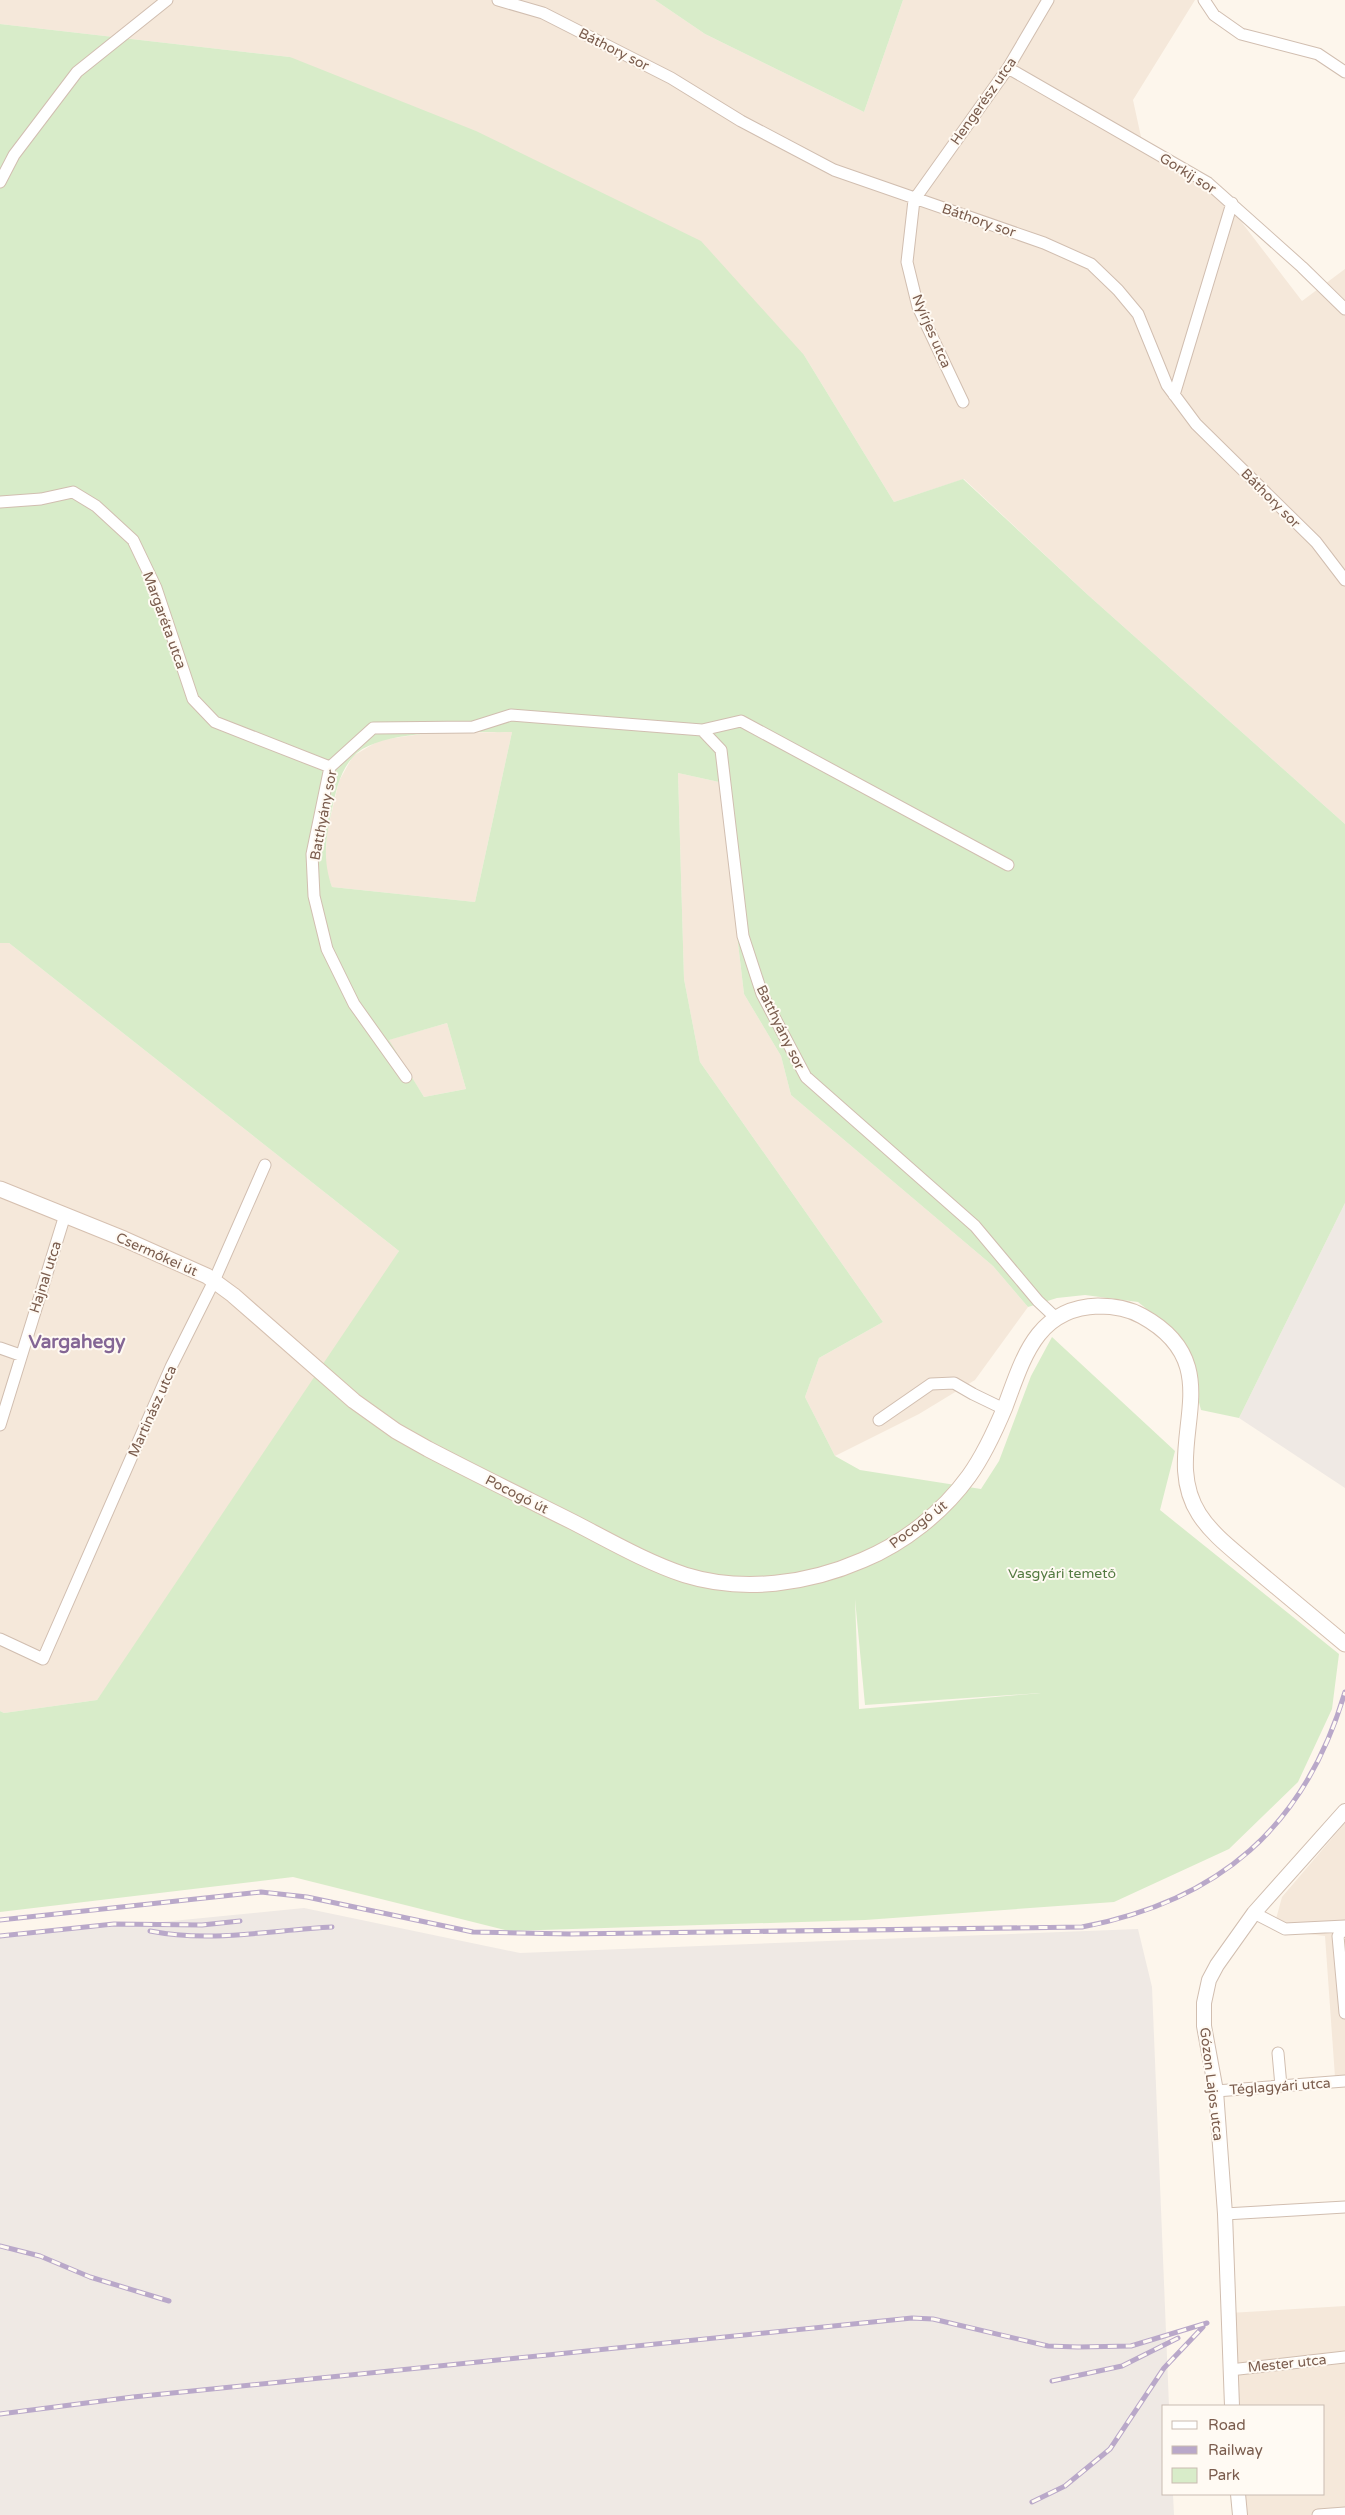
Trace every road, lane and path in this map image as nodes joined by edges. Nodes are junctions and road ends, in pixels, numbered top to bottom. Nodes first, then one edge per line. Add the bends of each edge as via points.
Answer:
1 (167, 0) edge
2 (498, 0) edge
3 (1048, 0) edge
4 (1204, 0) edge
5 (1008, 68) junction
6 (1345, 72) edge
7 (0, 182) edge
8 (914, 200) junction
9 (1232, 203) junction
10 (1345, 309) edge
11 (1174, 394) junction
12 (963, 402) dead end
13 (0, 502) edge
14 (1345, 580) edge
15 (702, 730) junction
16 (330, 767) junction
17 (1008, 865) dead end
18 (406, 1077) dead end
19 (265, 1164) dead end
20 (0, 1189) edge
21 (65, 1215) junction
22 (214, 1281) junction
23 (1056, 1318) junction
24 (0, 1348) edge
25 (297, 1350) joint
26 (20, 1354) junction
27 (1004, 1409) junction
28 (879, 1420) dead end
29 (0, 1425) edge
30 (0, 1639) edge
31 (1345, 1644) edge
32 (1345, 1811) edge
33 (1254, 1913) junction
34 (1345, 1927) edge
35 (1345, 2013) edge
36 (1278, 2053) dead end
37 (1345, 2081) edge
38 (1281, 2086) junction
39 (1216, 2091) junction
40 (1345, 2207) edge
41 (1225, 2214) junction
42 (1345, 2356) edge
43 (1230, 2370) junction
44 (1232, 2405) edge
45 (1238, 2495) edge
46 (1345, 2513) edge
47 (1240, 2515) edge
48 (1318, 2515) edge

1 - 7 street via 77,72 14,155
2 - 8 street, Báthory sor via 543,13 671,78 741,121 834,170
3 - 5 street, Hengerész utca
4 - 6 street via 1214,15 1241,34 1318,54
5 - 8 street, Hengerész utca
5 - 9 street, Gorkij sor via 1208,183
8 - 11 street, Báthory sor via 1044,243 1091,264 1138,314 1167,385
8 - 12 street, Nyírjes utca via 907,262 909,271 918,307
9 - 10 street, Gorkij sor
9 - 11 street
11 - 14 street, Báthory sor via 1196,424 1316,542
13 - 16 street, Margaréta utca via 41,499 73,492 96,506 133,540 156,588 193,699 215,722
15 - 16 street, Batthyány sor via 511,715 473,727 373,728
15 - 17 street, Batthyány sor via 741,721
15 - 23 street, Batthyány sor via 721,750 743,936 762,994 806,1077 976,1226
16 - 18 street, Batthyány sor via 312,854 314,896 327,949 354,1004
19 - 22 street, Martinász utca
20 - 21 main road, Csermőkei út
21 - 22 main road, Csermőkei út
21 - 26 street, Hajnal utca
22 - 25 main road, Csermőkei út
22 - 30 street, Martinász utca via 171,1367 43,1659
23 - 27 main road, Pocogó út via 1032,1341
23 - 31 main road, Pocogó út via 1083,1307 1118,1307 1141,1315 1174,1341 1190,1376 1192,1405 1186,1474 1199,1514 1232,1549
24 - 26 street
25 - 27 main road, Pocogó út via 354,1401 428,1449 647,1559 685,1574 725,1582 784,1582 815,1577 863,1560 890,1546 939,1510 960,1488 988,1445
26 - 29 street, Hajnal utca
27 - 28 street via 954,1383 931,1384
32 - 33 street, Gózon Lajos utca
33 - 34 street via 1286,1929
33 - 39 street, Gózon Lajos utca via 1217,1964 1209,1980 1204,2003 1204,2026
34 - 35 street via 1338,1936
36 - 38 street
37 - 38 street, Téglagyári utca
38 - 39 street, Téglagyári utca
39 - 41 street, Gózon Lajos utca
40 - 41 street
41 - 43 street, Gózon Lajos utca
42 - 43 street, Mester utca
43 - 44 street, Gózon Lajos utca
45 - 47 street
46 - 48 street

